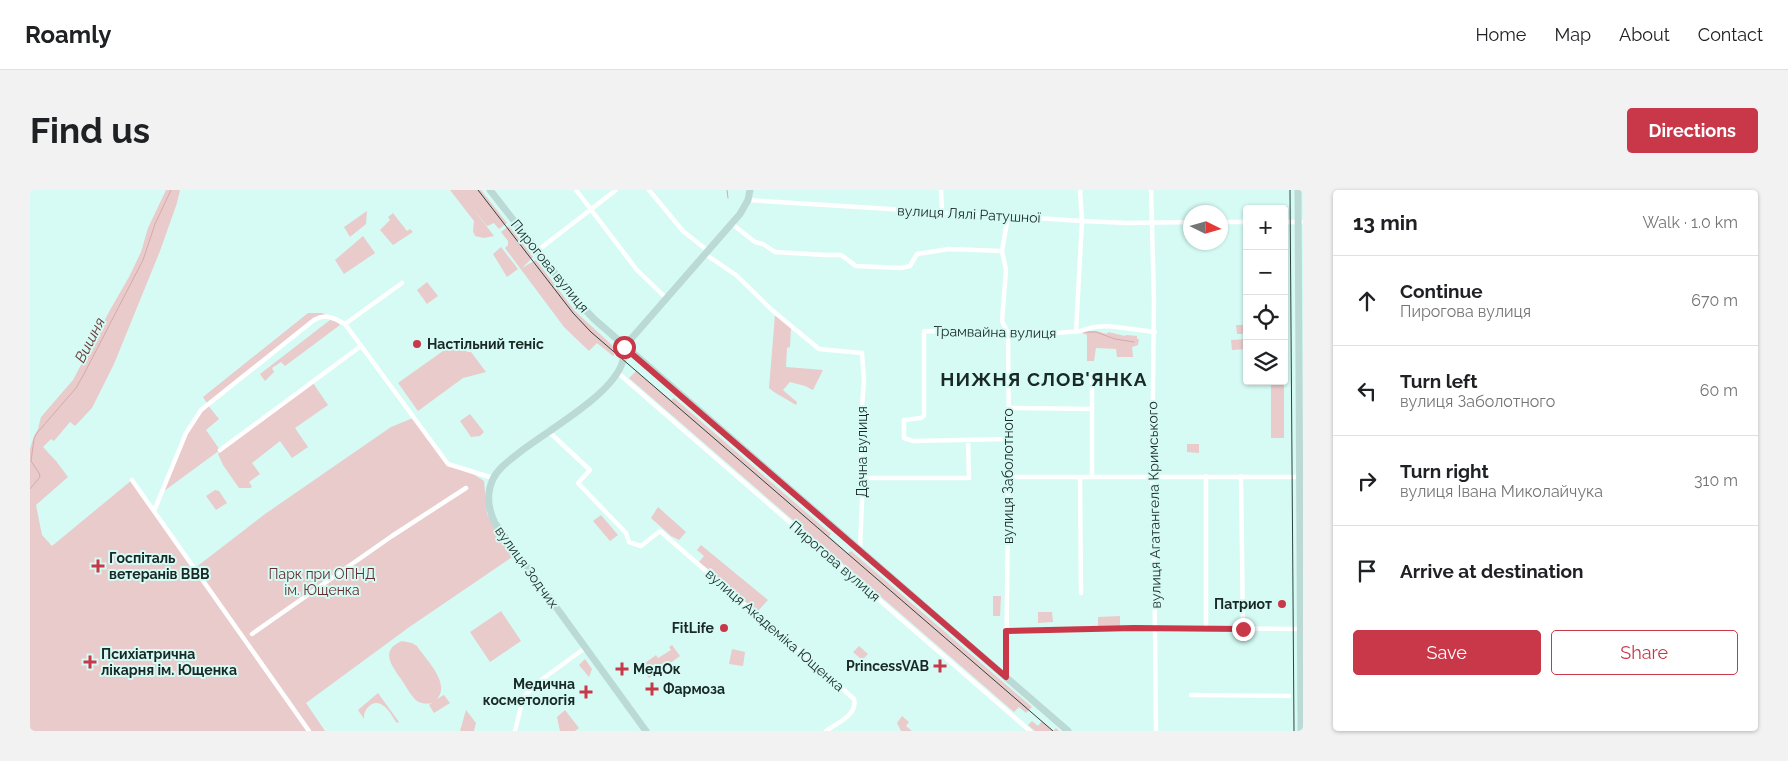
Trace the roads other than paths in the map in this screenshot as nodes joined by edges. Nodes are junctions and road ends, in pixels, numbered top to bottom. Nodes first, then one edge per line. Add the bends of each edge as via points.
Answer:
1 (490, 190) edge
2 (576, 190) edge
3 (616, 190) edge
4 (649, 190) edge
5 (750, 190) edge
6 (941, 190) edge
7 (1080, 190) edge
8 (1151, 190) edge
9 (1298, 190) edge
10 (748, 200) junction
11 (590, 209) junction
12 (942, 212) junction
13 (1008, 216) junction
14 (1082, 221) junction
15 (1183, 222) edge
16 (1228, 222) edge
17 (1243, 222) edge
18 (1300, 222) edge
19 (1152, 223) junction
20 (732, 224) junction
21 (537, 251) junction
22 (1002, 251) junction
23 (706, 252) junction
24 (1301, 276) edge
25 (402, 283) dead end
26 (667, 299) junction
27 (345, 324) junction
28 (1301, 331) edge
29 (1076, 332) junction
30 (1154, 332) junction
31 (1008, 333) junction
32 (361, 346) junction
33 (624, 347) junction
34 (618, 372) junction
35 (1092, 374) dead end
36 (1301, 406) edge
37 (1009, 408) junction
38 (1092, 409) junction
39 (548, 431) junction
40 (1009, 439) junction
41 (968, 440) junction
42 (220, 450) dead end
43 (1152, 476) junction
44 (1206, 476) junction
45 (1241, 476) junction
46 (1080, 477) junction
47 (1092, 477) junction
48 (1301, 477) edge
49 (493, 478) junction
50 (863, 478) junction
51 (1009, 478) junction
52 (132, 480) dead end
53 (466, 488) dead end
54 (154, 511) junction
55 (860, 551) junction
56 (1081, 593) dead end
57 (1156, 629) junction
58 (1206, 629) junction
59 (1243, 629) junction
60 (1302, 629) edge
61 (1006, 631) junction
62 (252, 634) dead end
63 (585, 648) junction
64 (1006, 677) junction
65 (1191, 695) dead end
66 (1289, 696) dead end
67 (309, 731) edge
68 (515, 731) edge
69 (646, 731) edge
70 (826, 731) edge
71 (1030, 731) edge
72 (1068, 731) edge
73 (1156, 731) edge
74 (1301, 731) edge

1 - 21 main road, Пирогова вулиця
2 - 11 street
3 - 11 street
4 - 23 street via 683,231
5 - 10 main road
6 - 12 street
7 - 14 street
8 - 19 street, вулиця Агатангела Кримського
9 - 18 main road
10 - 12 street, вулиця Лялі Ратушної
10 - 20 main road
11 - 21 street
11 - 26 street via 637,270
12 - 13 street, вулиця Лялі Ратушної
13 - 14 street, вулиця Лялі Ратушної
13 - 22 street, вулиця Заболотного
14 - 19 street, вулиця Лялі Ратушної
14 - 29 street
15 - 19 street, вулиця Лялі Ратушної
16 - 17 street
18 - 24 main road
19 - 30 street, вулиця Агатангела Кримського
20 - 22 street via 755,242 775,252 841,255 856,266 900,268 910,266 917,254 949,249
20 - 23 main road
21 - 33 main road, Пирогова вулиця via 584,310
22 - 31 street, вулиця Заболотного via 1006,270 1002,321
23 - 26 main road
23 - 50 street, Дачна вулиця via 819,349 862,353 864,380 860,434
24 - 28 main road
25 - 27 street
26 - 33 main road
27 - 32 street
27 - 54 street via 330,316 314,320 207,403 186,433
28 - 36 main road
29 - 30 street, Трамвайна вулиця via 1108,326
29 - 31 street, Трамвайна вулиця
30 - 43 street, вулиця Агатангела Кримського
31 - 37 street, вулиця Заболотного
31 - 41 street, Трамвайна вулиця via 924,331 924,416 904,420 904,438 913,441
32 - 42 street
32 - 49 street via 448,464
33 - 34 main road
33 - 55 main road, Пирогова вулиця
34 - 39 main road via 587,404
34 - 71 street, Пирогова вулиця
35 - 38 street
36 - 48 main road
37 - 38 street
37 - 40 street, вулиця Заболотного
38 - 47 street
39 - 49 main road via 507,462
39 - 70 street, вулиця Академіка Ющенка via 590,470 578,483 626,533 630,542 641,546 660,532 854,699 850,714
40 - 41 street
40 - 51 street, вулиця Заболотного
41 - 50 street via 969,478
43 - 44 street
43 - 47 street
43 - 57 street, вулиця Агатангела Кримського
44 - 45 street
44 - 58 street
45 - 48 street
45 - 59 street
46 - 47 street
46 - 51 street
46 - 56 street
48 - 60 main road
49 - 63 main road, вулиця Зодчих via 489,504 495,523
50 - 55 street, Дачна вулиця
51 - 61 street, вулиця Заболотного
52 - 54 street
53 - 62 street
54 - 67 street
55 - 64 main road, Пирогова вулиця
57 - 58 street
57 - 61 street
57 - 73 street, вулиця Агатангела Кримського
58 - 59 street
59 - 60 street
60 - 74 main road
61 - 64 street, вулиця Заболотного
63 - 68 street via 537,683 523,698
63 - 69 main road, вулиця Зодчих
64 - 72 main road, Пирогова вулиця
65 - 66 street

